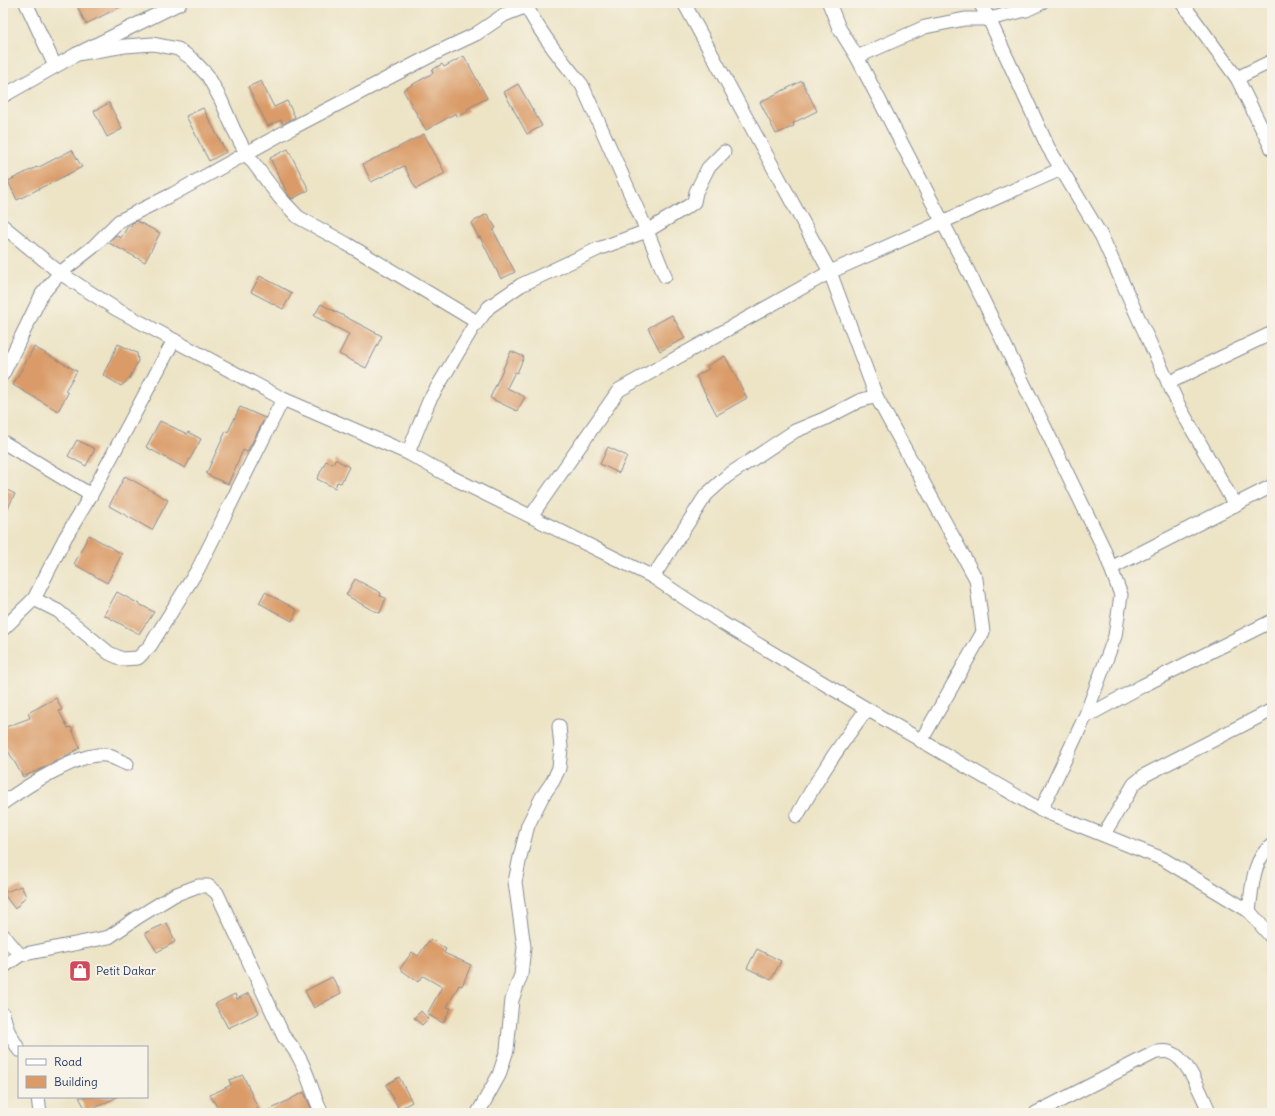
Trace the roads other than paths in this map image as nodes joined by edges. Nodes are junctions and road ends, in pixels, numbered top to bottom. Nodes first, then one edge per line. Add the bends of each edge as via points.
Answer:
1 (26, 3) edge
2 (180, 3) edge
3 (684, 3) edge
4 (829, 3) edge
5 (980, 3) edge
6 (1041, 3) edge
7 (1182, 3) edge
8 (526, 5) edge
9 (989, 19) junction
10 (77, 54) junction
11 (857, 57) junction
12 (1272, 61) edge
13 (54, 66) junction
14 (1237, 78) junction
15 (3, 96) edge
16 (1272, 149) edge
17 (724, 152) dead end
18 (246, 153) junction
19 (1061, 169) junction
20 (943, 222) junction
21 (3, 226) edge
22 (647, 231) junction
23 (830, 272) junction
24 (60, 273) junction
25 (665, 276) dead end
26 (477, 322) junction
27 (1272, 333) edge
28 (174, 340) junction
29 (3, 374) edge
30 (1168, 383) junction
31 (876, 396) junction
32 (283, 399) junction
33 (3, 442) edge
34 (408, 453) junction
35 (1272, 486) edge
36 (91, 496) junction
37 (1235, 505) junction
38 (531, 516) junction
39 (1111, 568) junction
40 (653, 577) junction
41 (34, 599) junction
42 (1272, 621) edge
43 (3, 629) edge
44 (867, 709) junction
45 (1272, 710) edge
46 (1085, 717) junction
47 (559, 726) dead end
48 (921, 741) junction
49 (127, 764) dead end
50 (3, 803) edge
51 (1041, 810) junction
52 (797, 816) dead end
53 (1104, 834) junction
54 (1272, 845) edge
55 (1249, 911) junction
56 (3, 935) edge
57 (1272, 938) edge
58 (20, 955) junction
59 (3, 967) edge
60 (3, 1014) edge
61 (18, 1048) edge
62 (38, 1098) edge
63 (40, 1113) edge
64 (322, 1113) edge
65 (478, 1113) edge
66 (1036, 1113) edge
67 (1210, 1113) edge

1 - 13 street
2 - 10 street
3 - 23 street
4 - 11 street via 839,28
5 - 9 street
6 - 9 street via 1026,10
7 - 14 street
8 - 18 street via 504,15 476,34
8 - 22 street via 546,38 582,85
9 - 11 street via 965,19 925,27
9 - 19 street via 1048,147
10 - 13 street
10 - 18 street via 153,44 178,49 208,76
11 - 20 street
12 - 14 street
13 - 15 street
14 - 16 street
17 - 22 street via 708,168 694,202
18 - 24 street via 119,221 93,247
18 - 26 street via 298,217
19 - 20 street
19 - 30 street via 1102,238
20 - 23 street
20 - 39 street
21 - 24 street
22 - 25 street
22 - 26 street via 598,249 521,285 489,308
23 - 31 street
23 - 38 street via 620,390
24 - 28 street via 116,309
24 - 29 street via 42,294
26 - 34 street via 429,401
27 - 30 street
28 - 32 street
28 - 36 street
30 - 37 street
31 - 40 street via 858,401 795,431 727,476 706,495
31 - 48 street via 976,580 983,632
32 - 34 street
32 - 41 street via 198,569 150,646 138,658 122,659 109,653 58,611
33 - 36 street
34 - 38 street
35 - 37 street
36 - 41 street via 65,538
37 - 39 street
38 - 40 street
39 - 46 street via 1121,595 1115,636
40 - 44 street via 722,623
41 - 43 street
42 - 46 street
44 - 48 street
44 - 52 street via 841,743
45 - 53 street via 1145,775 1134,784
46 - 51 street
47 - 65 street via 559,768 528,825 515,882 524,947 521,975 512,1000 507,1050 499,1075
48 - 51 street
49 - 50 street via 106,755 86,757 24,788
51 - 53 street
53 - 55 street via 1163,858
54 - 55 street via 1259,862 1253,877
55 - 57 street
56 - 58 street
58 - 59 street
58 - 64 street via 109,937 174,895 198,886 208,886 217,893 284,1037 301,1059
60 - 61 street via 8,1031
62 - 63 street
66 - 67 street via 1156,1052 1168,1051 1178,1057 1190,1073

